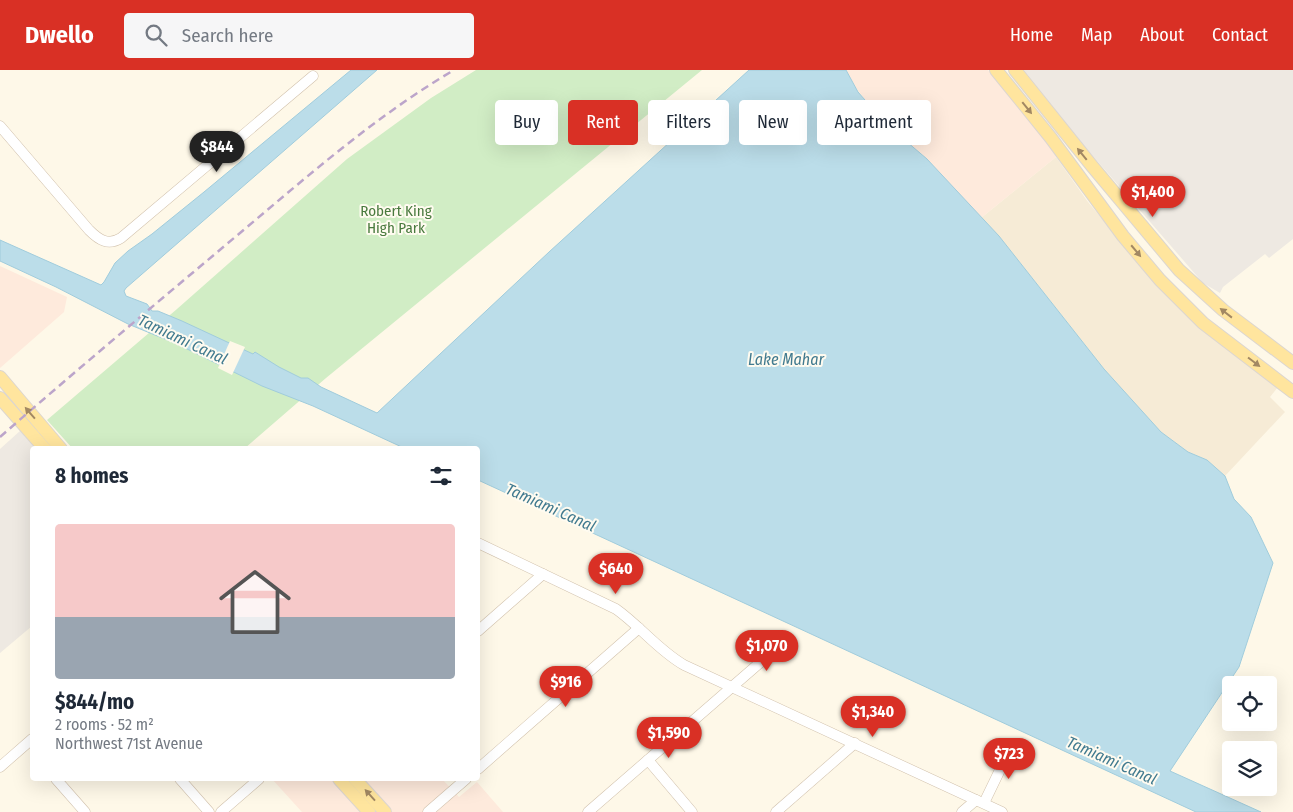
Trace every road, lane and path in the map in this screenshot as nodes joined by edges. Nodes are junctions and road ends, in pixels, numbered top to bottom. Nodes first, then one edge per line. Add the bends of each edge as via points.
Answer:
1 (996, 70) edge
2 (1015, 70) edge
3 (313, 76) dead end
4 (0, 126) edge
5 (1293, 363) edge
6 (0, 378) edge
7 (1293, 392) edge
8 (0, 398) edge
9 (42, 446) edge
10 (58, 446) edge
11 (480, 544) edge
12 (543, 574) junction
13 (639, 628) junction
14 (480, 629) edge
15 (786, 640) dead end
16 (732, 686) junction
17 (855, 743) junction
18 (1012, 745) dead end
19 (30, 746) edge
20 (648, 760) junction
21 (0, 767) edge
22 (480, 767) edge
23 (58, 781) edge
24 (182, 781) edge
25 (257, 781) edge
26 (341, 781) edge
27 (357, 781) edge
28 (464, 781) edge
29 (980, 802) junction
30 (85, 812) edge
31 (209, 812) edge
32 (221, 812) edge
33 (369, 812) edge
34 (385, 812) edge
35 (428, 812) edge
36 (588, 812) edge
37 (692, 812) edge
38 (776, 812) edge
39 (962, 812) edge
40 (1002, 812) edge

1 -> 7 main road via 1160,280 1203,323
5 -> 2 main road via 1222,310 1179,270
3 - 4 street via 114,242 101,240 89,230
10 -> 6 main road
8 - 9 main road
11 - 12 street
12 - 13 street via 606,604
12 - 14 street
13 - 16 street via 672,658
13 - 22 street
15 - 16 street
16 - 17 street
16 - 20 street
17 - 29 street
17 - 38 street
18 - 29 street
19 - 21 street
20 - 36 street
20 - 37 street
23 - 30 street
24 - 31 street
25 - 32 street
26 - 33 main road
34 -> 27 main road
28 - 35 street
29 - 39 street
29 - 40 street

